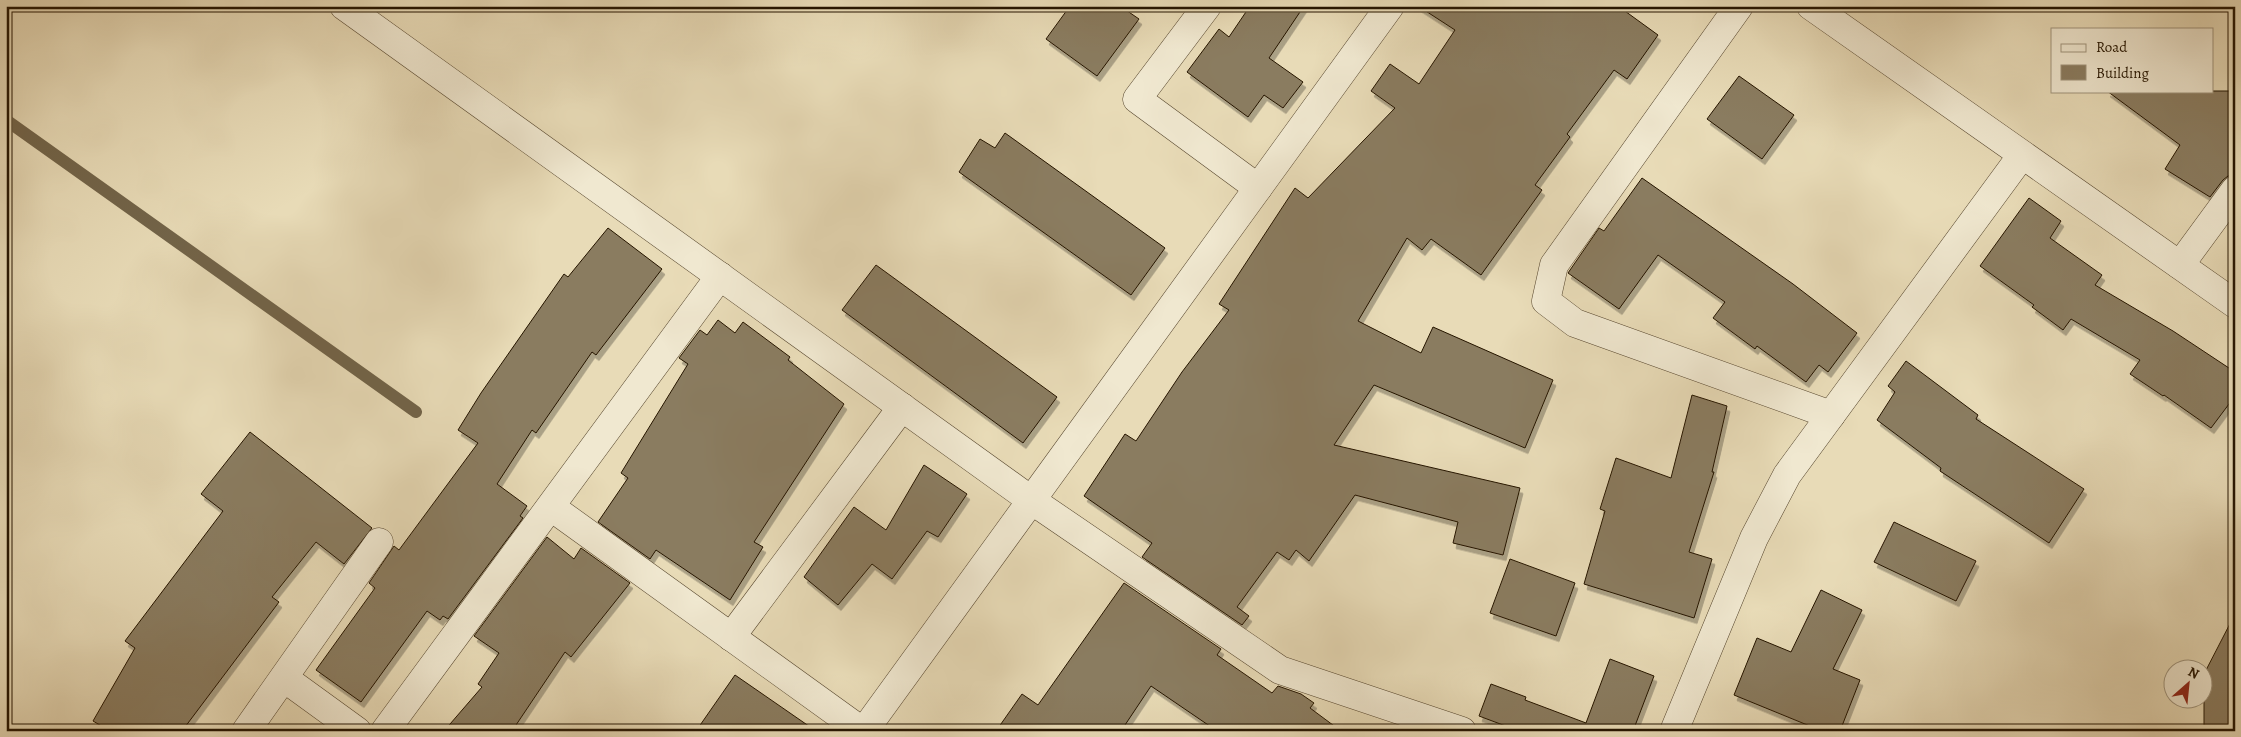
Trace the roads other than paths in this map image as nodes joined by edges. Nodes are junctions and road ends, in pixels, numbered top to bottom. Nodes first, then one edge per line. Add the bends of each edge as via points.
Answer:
1 (344, 6) edge
2 (1207, 6) edge
3 (1390, 6) edge
4 (1739, 6) edge
5 (1811, 6) edge
6 (2022, 155) junction
7 (1258, 188) junction
8 (2235, 190) edge
9 (2180, 265) junction
10 (720, 276) junction
11 (2235, 304) edge
12 (902, 407) junction
13 (1831, 416) junction
14 (1031, 500) junction
15 (550, 507) junction
16 (379, 542) dead end
17 (731, 637) junction
18 (284, 678) junction
19 (246, 731) edge
20 (357, 731) edge
21 (385, 731) edge
22 (863, 731) edge
23 (1462, 731) edge
24 (1674, 731) edge

1 - 10 street
2 - 7 street via 1137,99
3 - 7 street
4 - 13 street via 1554,265 1546,301 1575,323
5 - 6 street
6 - 9 street
6 - 13 street
7 - 14 street
8 - 9 street
9 - 11 street
10 - 12 street
10 - 15 street
12 - 14 street
12 - 17 street
13 - 24 street via 1787,475 1754,538
14 - 22 street
14 - 23 street via 1280,670
15 - 17 street
15 - 21 street
16 - 18 street
17 - 22 street
18 - 19 street
18 - 20 street

